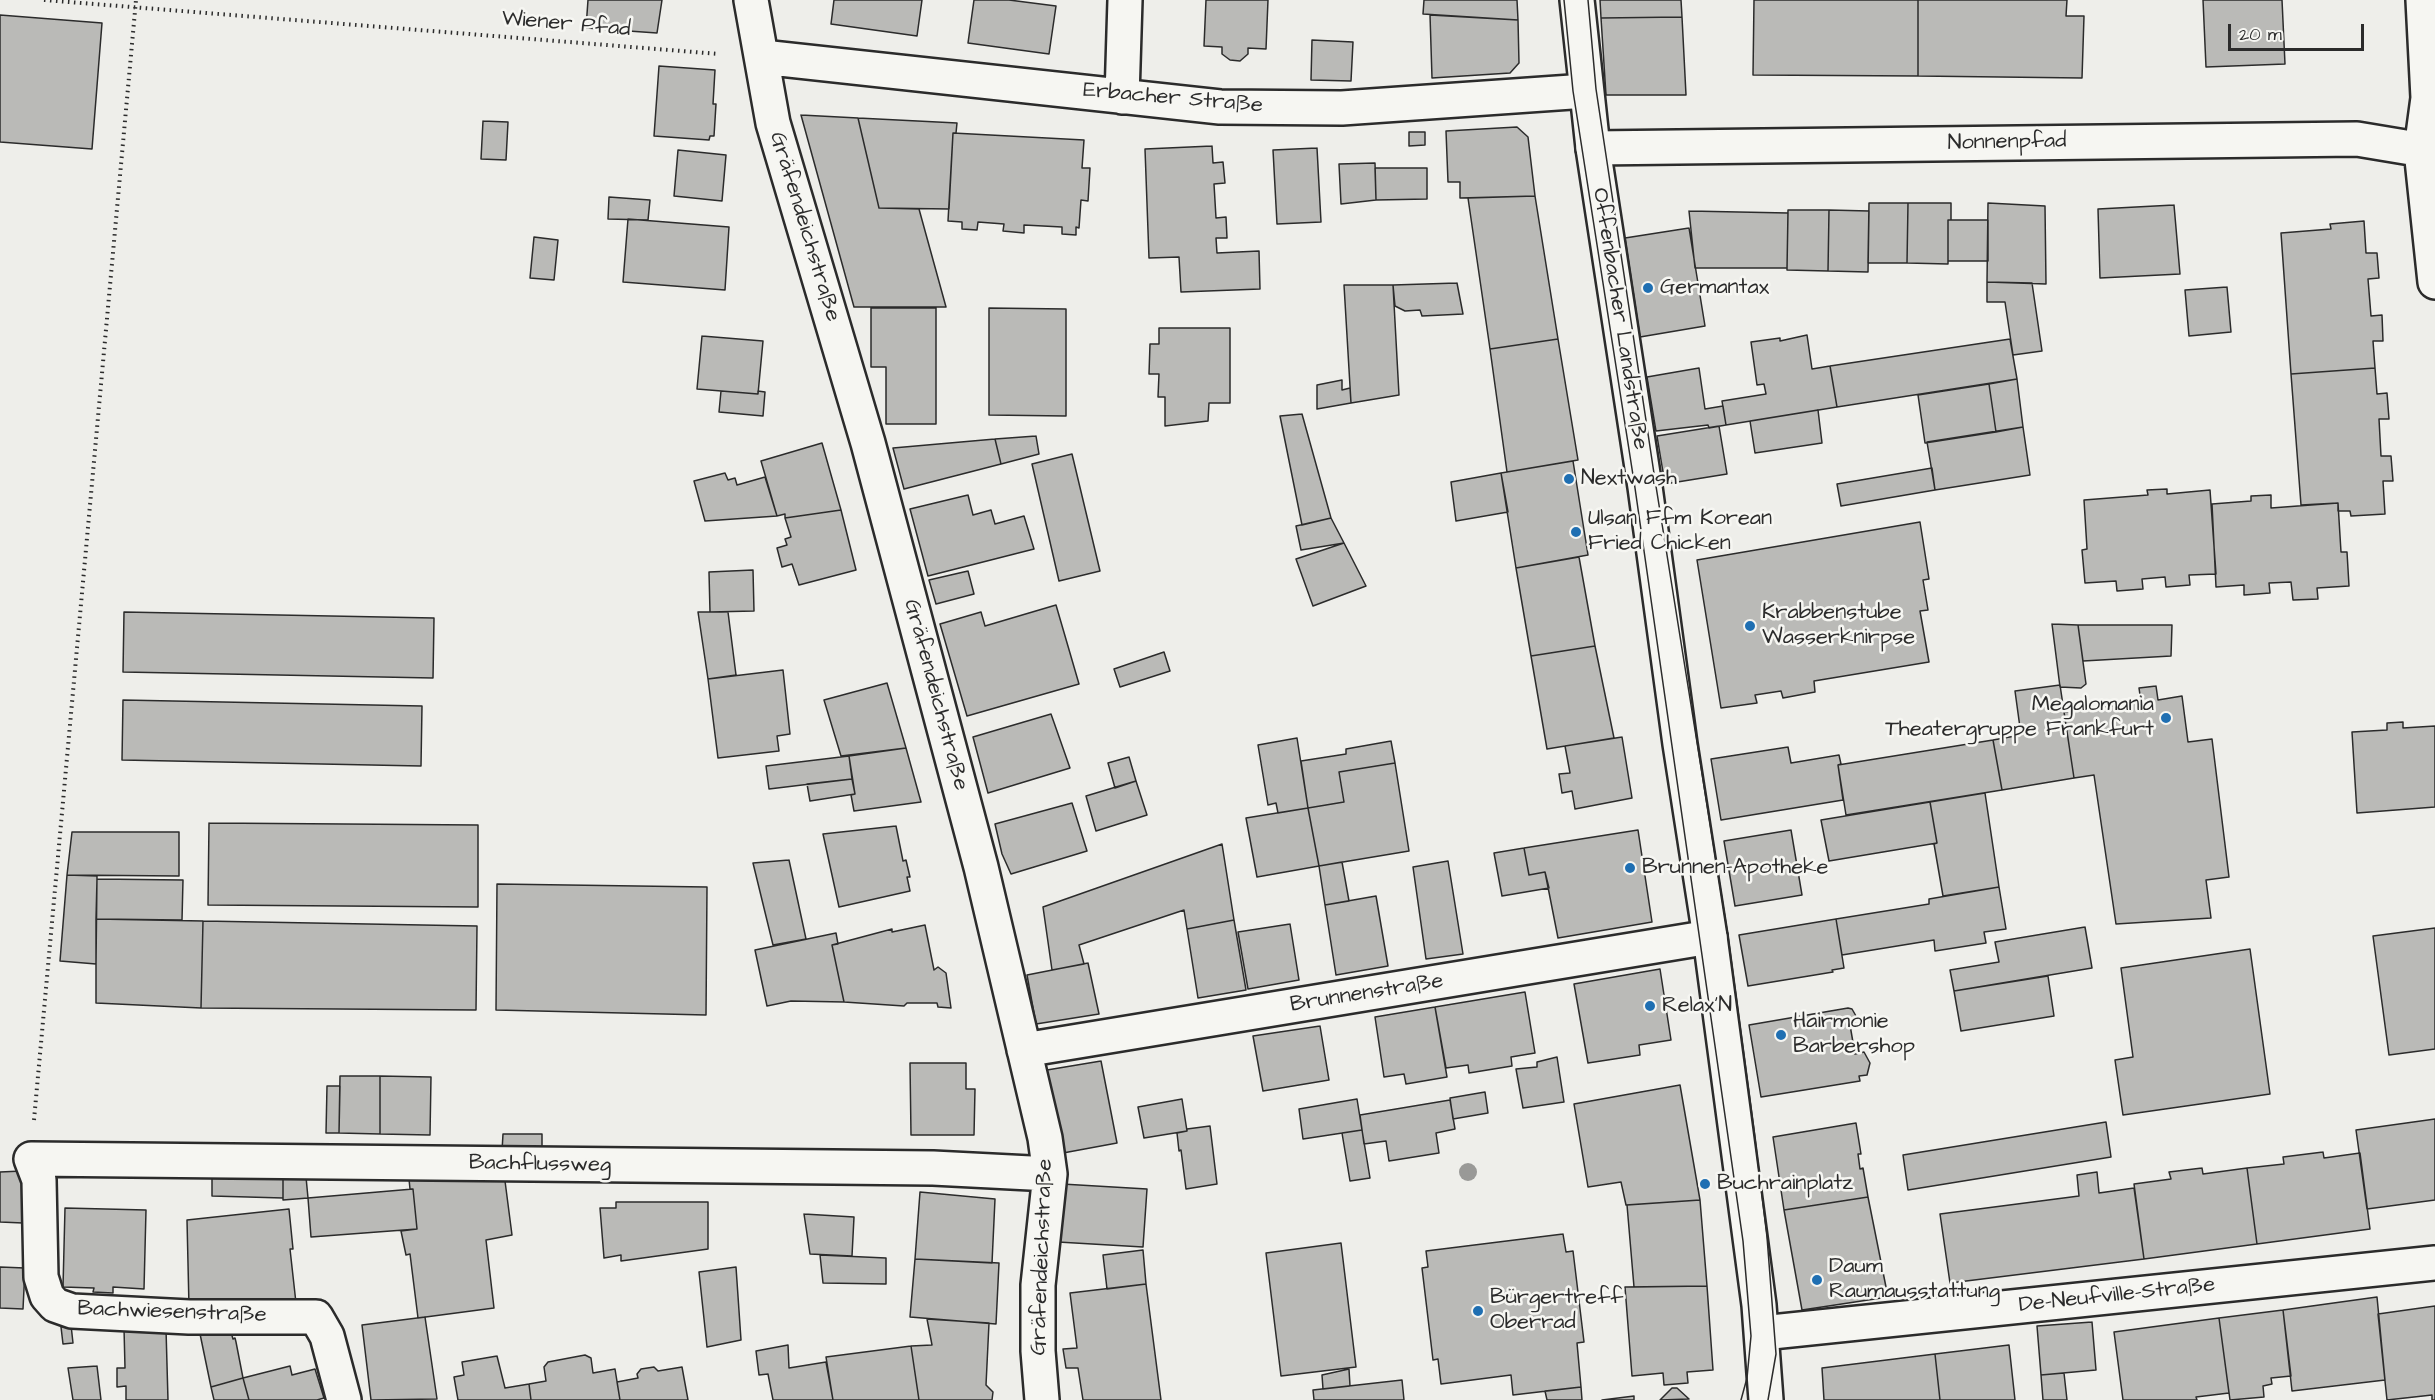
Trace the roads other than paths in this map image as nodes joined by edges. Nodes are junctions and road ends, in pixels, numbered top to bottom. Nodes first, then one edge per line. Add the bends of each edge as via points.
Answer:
1 (751, 0) edge
2 (1125, 0) edge
3 (1577, 0) edge
4 (2423, 0) edge
5 (762, 57) junction
6 (1586, 91) junction
7 (1122, 97) junction
8 (1593, 148) junction
9 (2428, 151) edge
10 (2435, 282) edge
11 (1710, 936) junction
12 (1024, 1050) junction
13 (31, 1160) joint
14 (1050, 1174) junction
15 (2435, 1263) edge
16 (1762, 1333) junction
17 (1766, 1393) edge
18 (344, 1400) edge
19 (1042, 1400) edge

1 - 5 street, Gräfendeichstraße
2 - 7 street
3 - 6 street, Offenbacher Landstraße
4 - 9 street
5 - 7 street, Erbacher Straße
5 - 12 street, Gräfendeichstraße via 772,123 868,443 981,867
6 - 7 street, Erbacher Straße via 1342,108 1220,107
6 - 8 street, Offenbacher Landstraße
8 - 9 street, Nonnenpfad via 2358,139
8 - 11 street, Offenbacher Landstraße
9 - 10 street
11 - 12 street, Brunnenstraße
11 - 16 street, Offenbacher Landstraße
12 - 14 street, Gräfendeichstraße
13 - 14 street, Bachflussweg via 933,1168
13 - 18 street, Bachwiesenstraße via 39,1179 41,1277 47,1296 56,1305 72,1311 189,1317 316,1317 327,1335
14 - 19 street, Gräfendeichstraße via 1038,1285
15 - 16 street, De-Neufville-Straße
16 - 17 street, Offenbacher Landstraße

